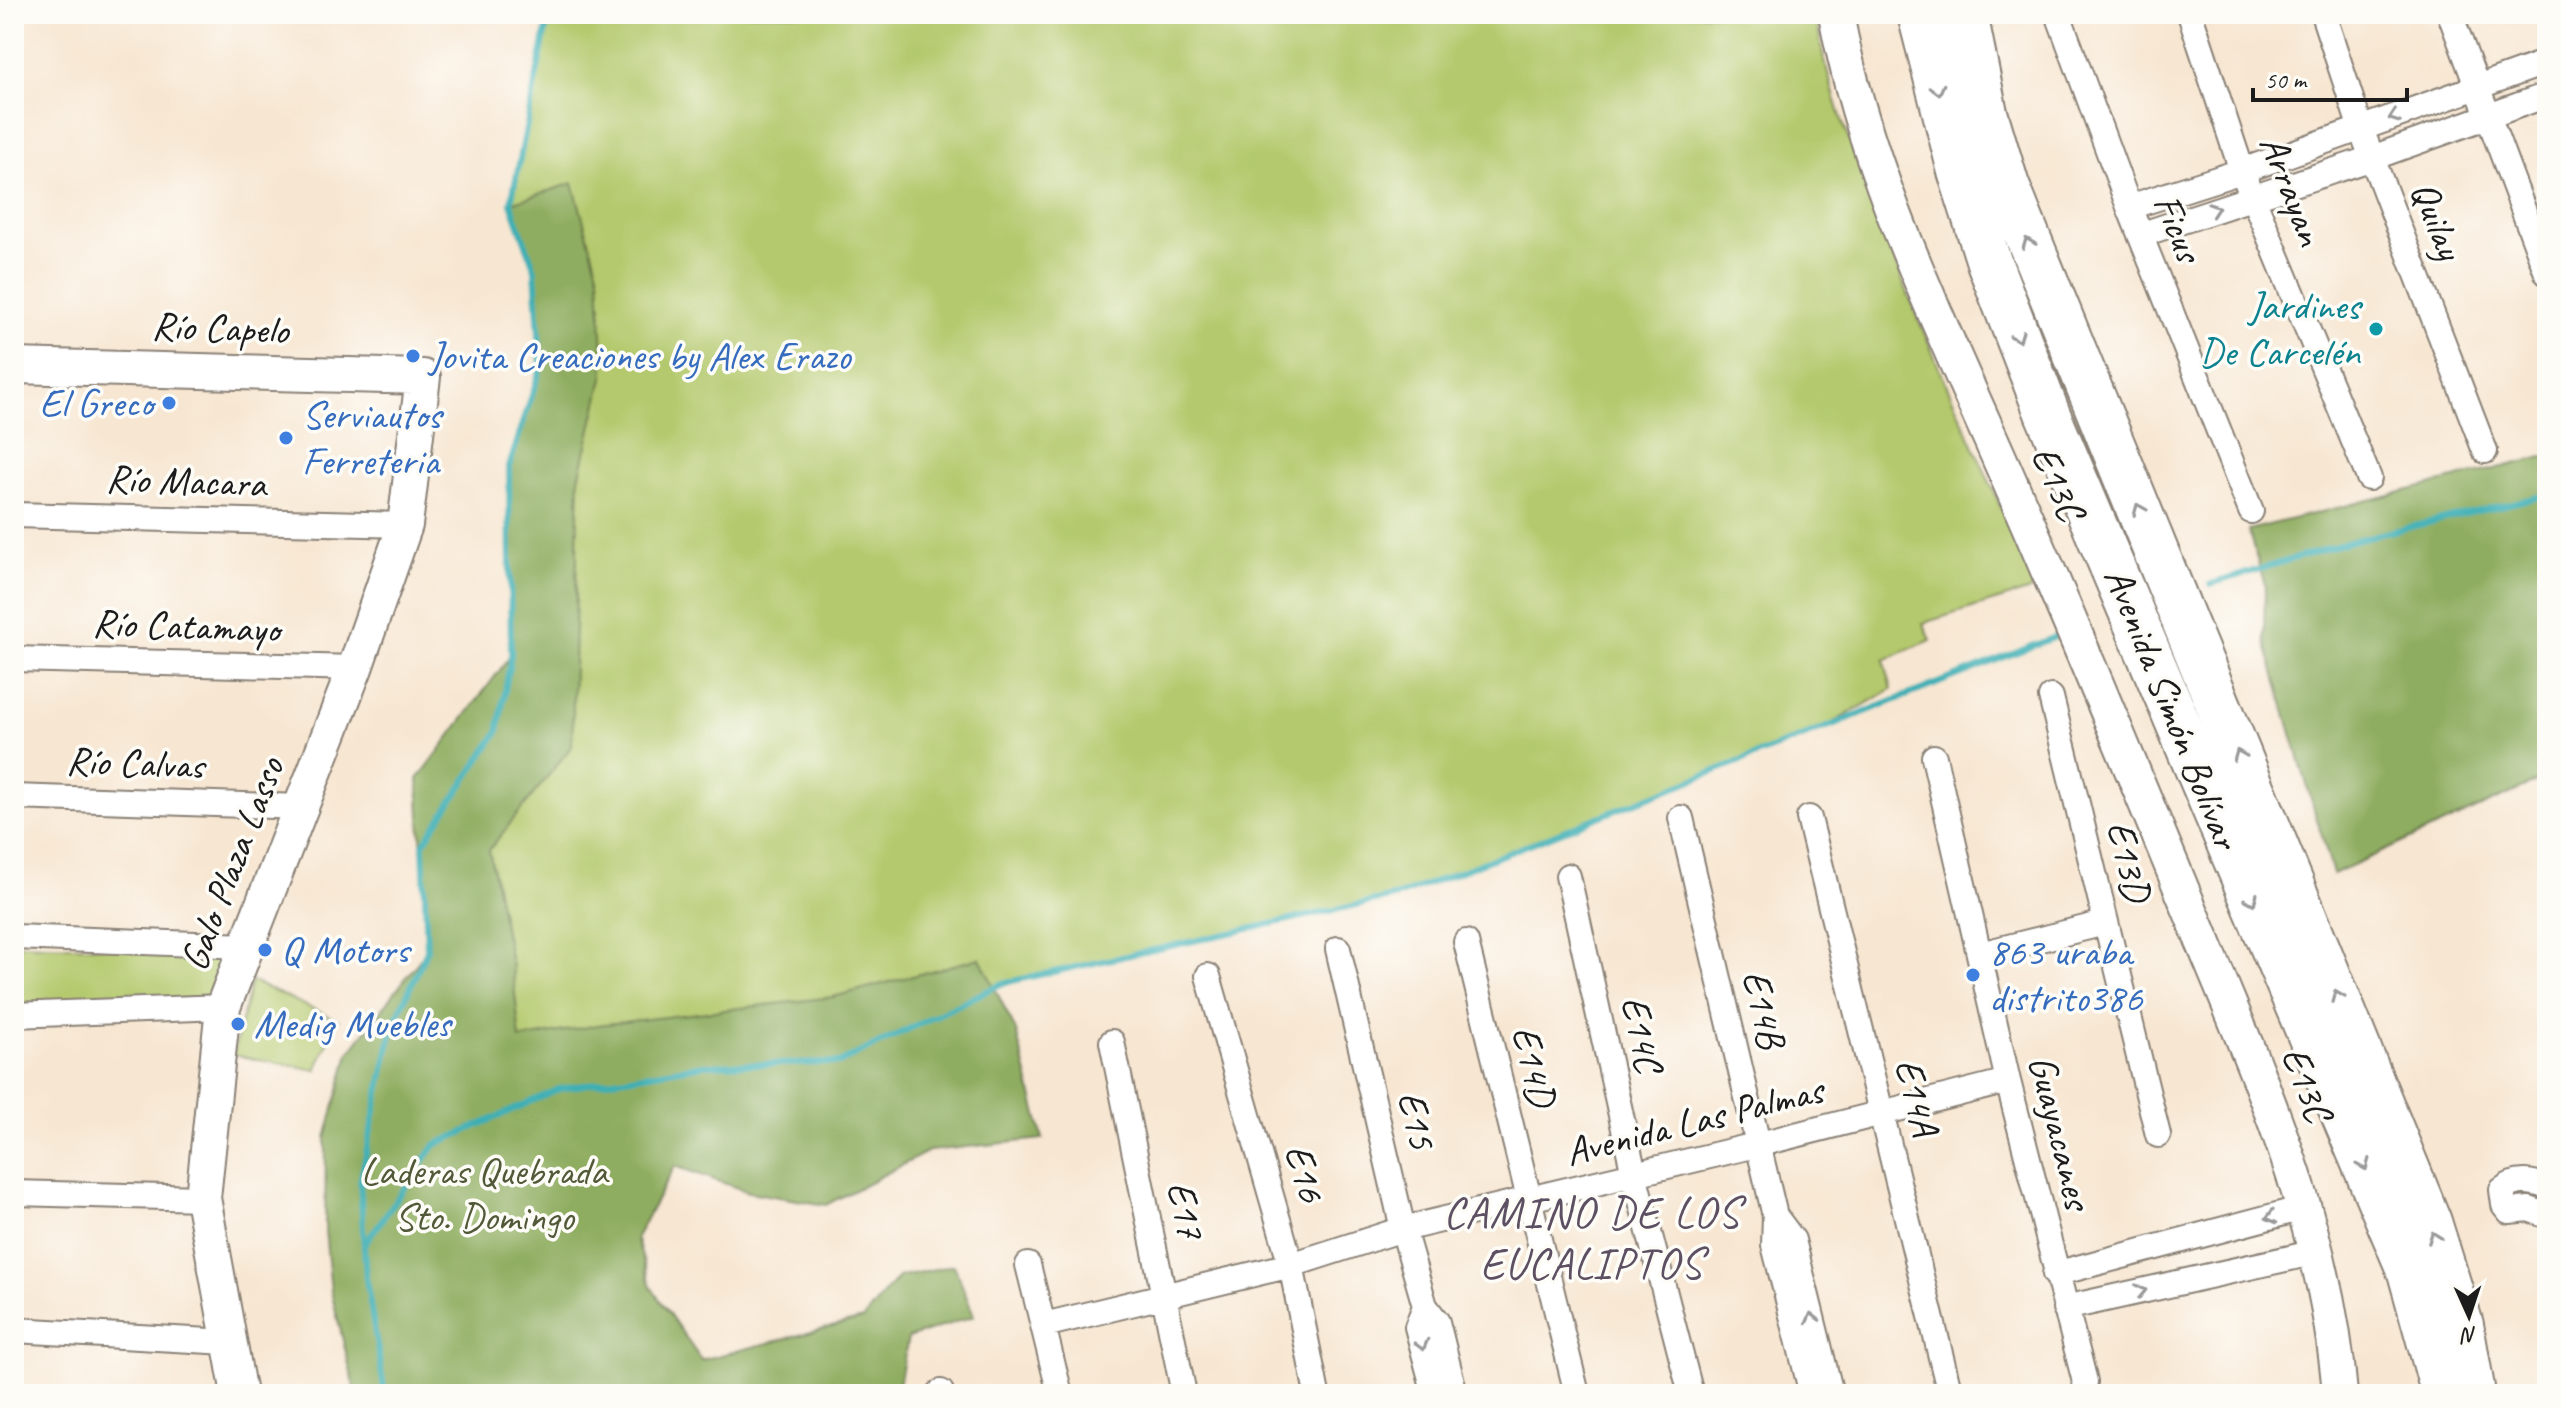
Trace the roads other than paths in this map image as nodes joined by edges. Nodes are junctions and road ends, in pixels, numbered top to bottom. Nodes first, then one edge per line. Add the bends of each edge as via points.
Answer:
1 (1836, 14) edge
2 (1920, 14) edge
3 (1965, 14) edge
4 (2058, 14) edge
5 (2190, 14) edge
6 (2323, 14) edge
7 (2450, 14) edge
8 (2547, 62) edge
9 (2475, 87) junction
10 (2547, 95) edge
11 (2486, 115) junction
12 (2361, 129) junction
13 (2372, 158) junction
14 (2242, 171) junction
15 (2252, 196) junction
16 (2129, 207) junction
17 (2140, 235) junction
18 (2547, 273) edge
19 (14, 366) edge
20 (423, 377) joint
21 (2485, 451) dead end
22 (2369, 478) dead end
23 (2251, 511) dead end
24 (14, 515) edge
25 (405, 525) junction
26 (14, 659) edge
27 (355, 668) junction
28 (2051, 697) dead end
29 (1934, 757) dead end
30 (14, 797) edge
31 (301, 807) junction
32 (1681, 818) dead end
33 (1809, 818) dead end
34 (1568, 876) dead end
35 (2105, 923) junction
36 (14, 937) edge
37 (1466, 942) dead end
38 (247, 946) junction
39 (1338, 949) dead end
40 (1980, 954) junction
41 (1208, 976) dead end
42 (223, 1007) junction
43 (14, 1015) edge
44 (1112, 1042) dead end
45 (2008, 1081) junction
46 (1882, 1113) junction
47 (2158, 1135) dead end
48 (1756, 1145) junction
49 (1634, 1174) junction
50 (2547, 1187) edge
51 (14, 1193) edge
52 (203, 1198) junction
53 (1527, 1201) junction
54 (2307, 1207) junction
55 (1775, 1216) junction
56 (2547, 1216) edge
57 (1403, 1229) junction
58 (2317, 1252) junction
59 (1028, 1265) dead end
60 (1291, 1265) junction
61 (2055, 1274) junction
62 (1166, 1297) junction
63 (1425, 1306) junction
64 (2065, 1308) junction
65 (1044, 1325) junction
66 (14, 1330) edge
67 (228, 1342) junction
68 (2085, 1382) dead end
69 (239, 1394) edge
70 (1060, 1394) edge
71 (1184, 1394) edge
72 (1317, 1394) edge
73 (1435, 1394) edge
74 (1455, 1394) edge
75 (1577, 1394) edge
76 (1691, 1394) edge
77 (1812, 1394) edge
78 (1831, 1394) edge
79 (1950, 1394) edge
80 (2340, 1394) edge
81 (2444, 1394) edge
82 (2473, 1394) edge

1 - 54 street, E13C via 1851,86 1904,241 2085,657 2241,1032
2 -> 81 highway, Avenida Simón Bolívar via 1989,262 2048,415 2410,1272
82 -> 3 highway, Avenida Simón Bolívar via 2461,1325 2429,1222 2007,186 1985,113
4 - 16 street, Ficus
5 - 14 street, Arrayan
6 - 12 street, Quilay
7 - 9 street
8 - 9 street
9 - 11 street
9 -> 12 street
10 - 11 street
11 - 13 street
11 - 18 street
12 - 13 street, Quilay
12 - 14 street
13 - 15 street
13 - 21 street, Quilay
14 - 15 street, Arrayan
14 - 16 street
17 -> 15 street
15 - 22 street, Arrayan
16 - 17 street, Ficus
17 - 23 street, Ficus
19 - 20 street, Río Capelo
20 - 25 street, Galo Plaza Lasso
24 - 25 street, Río Macara
25 - 27 street, Galo Plaza Lasso
26 - 27 street, Río Catamayo
27 - 31 street, Galo Plaza Lasso
28 - 35 street, E13D
29 - 40 street, Guayacanes
30 - 31 street, Río Calvas
31 - 38 street, Galo Plaza Lasso
32 - 48 street, E14B
33 - 46 street, E14A
34 - 49 street, E14C
35 - 40 street
35 - 47 street, E13D
36 - 38 street
37 - 53 street, E14D
38 - 42 street, Galo Plaza Lasso
39 - 57 street, E15
40 - 45 street, Guayacanes
41 - 60 street, E16
42 - 43 street
42 - 52 street, Galo Plaza Lasso
44 - 62 street, E17
45 - 46 street, Avenida Las Palmas
45 - 61 street, Guayacanes
46 - 48 street, Avenida Las Palmas
46 - 79 street, E14A
48 - 49 street, Avenida Las Palmas
48 - 55 street, E14B
49 - 53 street, Avenida Las Palmas
49 - 76 street, E14C
50 - 56 street via 2533,1182 2502,1190 2509,1211 2529,1209
51 - 52 street
52 - 67 street, Galo Plaza Lasso
53 - 57 street, Avenida Las Palmas
53 - 75 street, E14D
54 - 58 street, E13C
54 -> 61 street
55 - 77 street, E14B via 1774,1245
78 -> 55 street, E14B via 1793,1240
57 - 60 street, Avenida Las Palmas
57 - 63 street, E15
64 -> 58 street
58 - 80 street, E13C
59 - 65 street
60 - 62 street, Avenida Las Palmas
60 - 72 street, E16
61 - 64 street, Guayacanes
62 - 65 street, Avenida Las Palmas
62 - 71 street, E17
63 -> 73 street, E15 via 1417,1327
63 - 74 street, E15 via 1437,1322
64 - 68 street, Guayacanes
65 - 70 street
66 - 67 street
67 - 69 street, Galo Plaza Lasso

